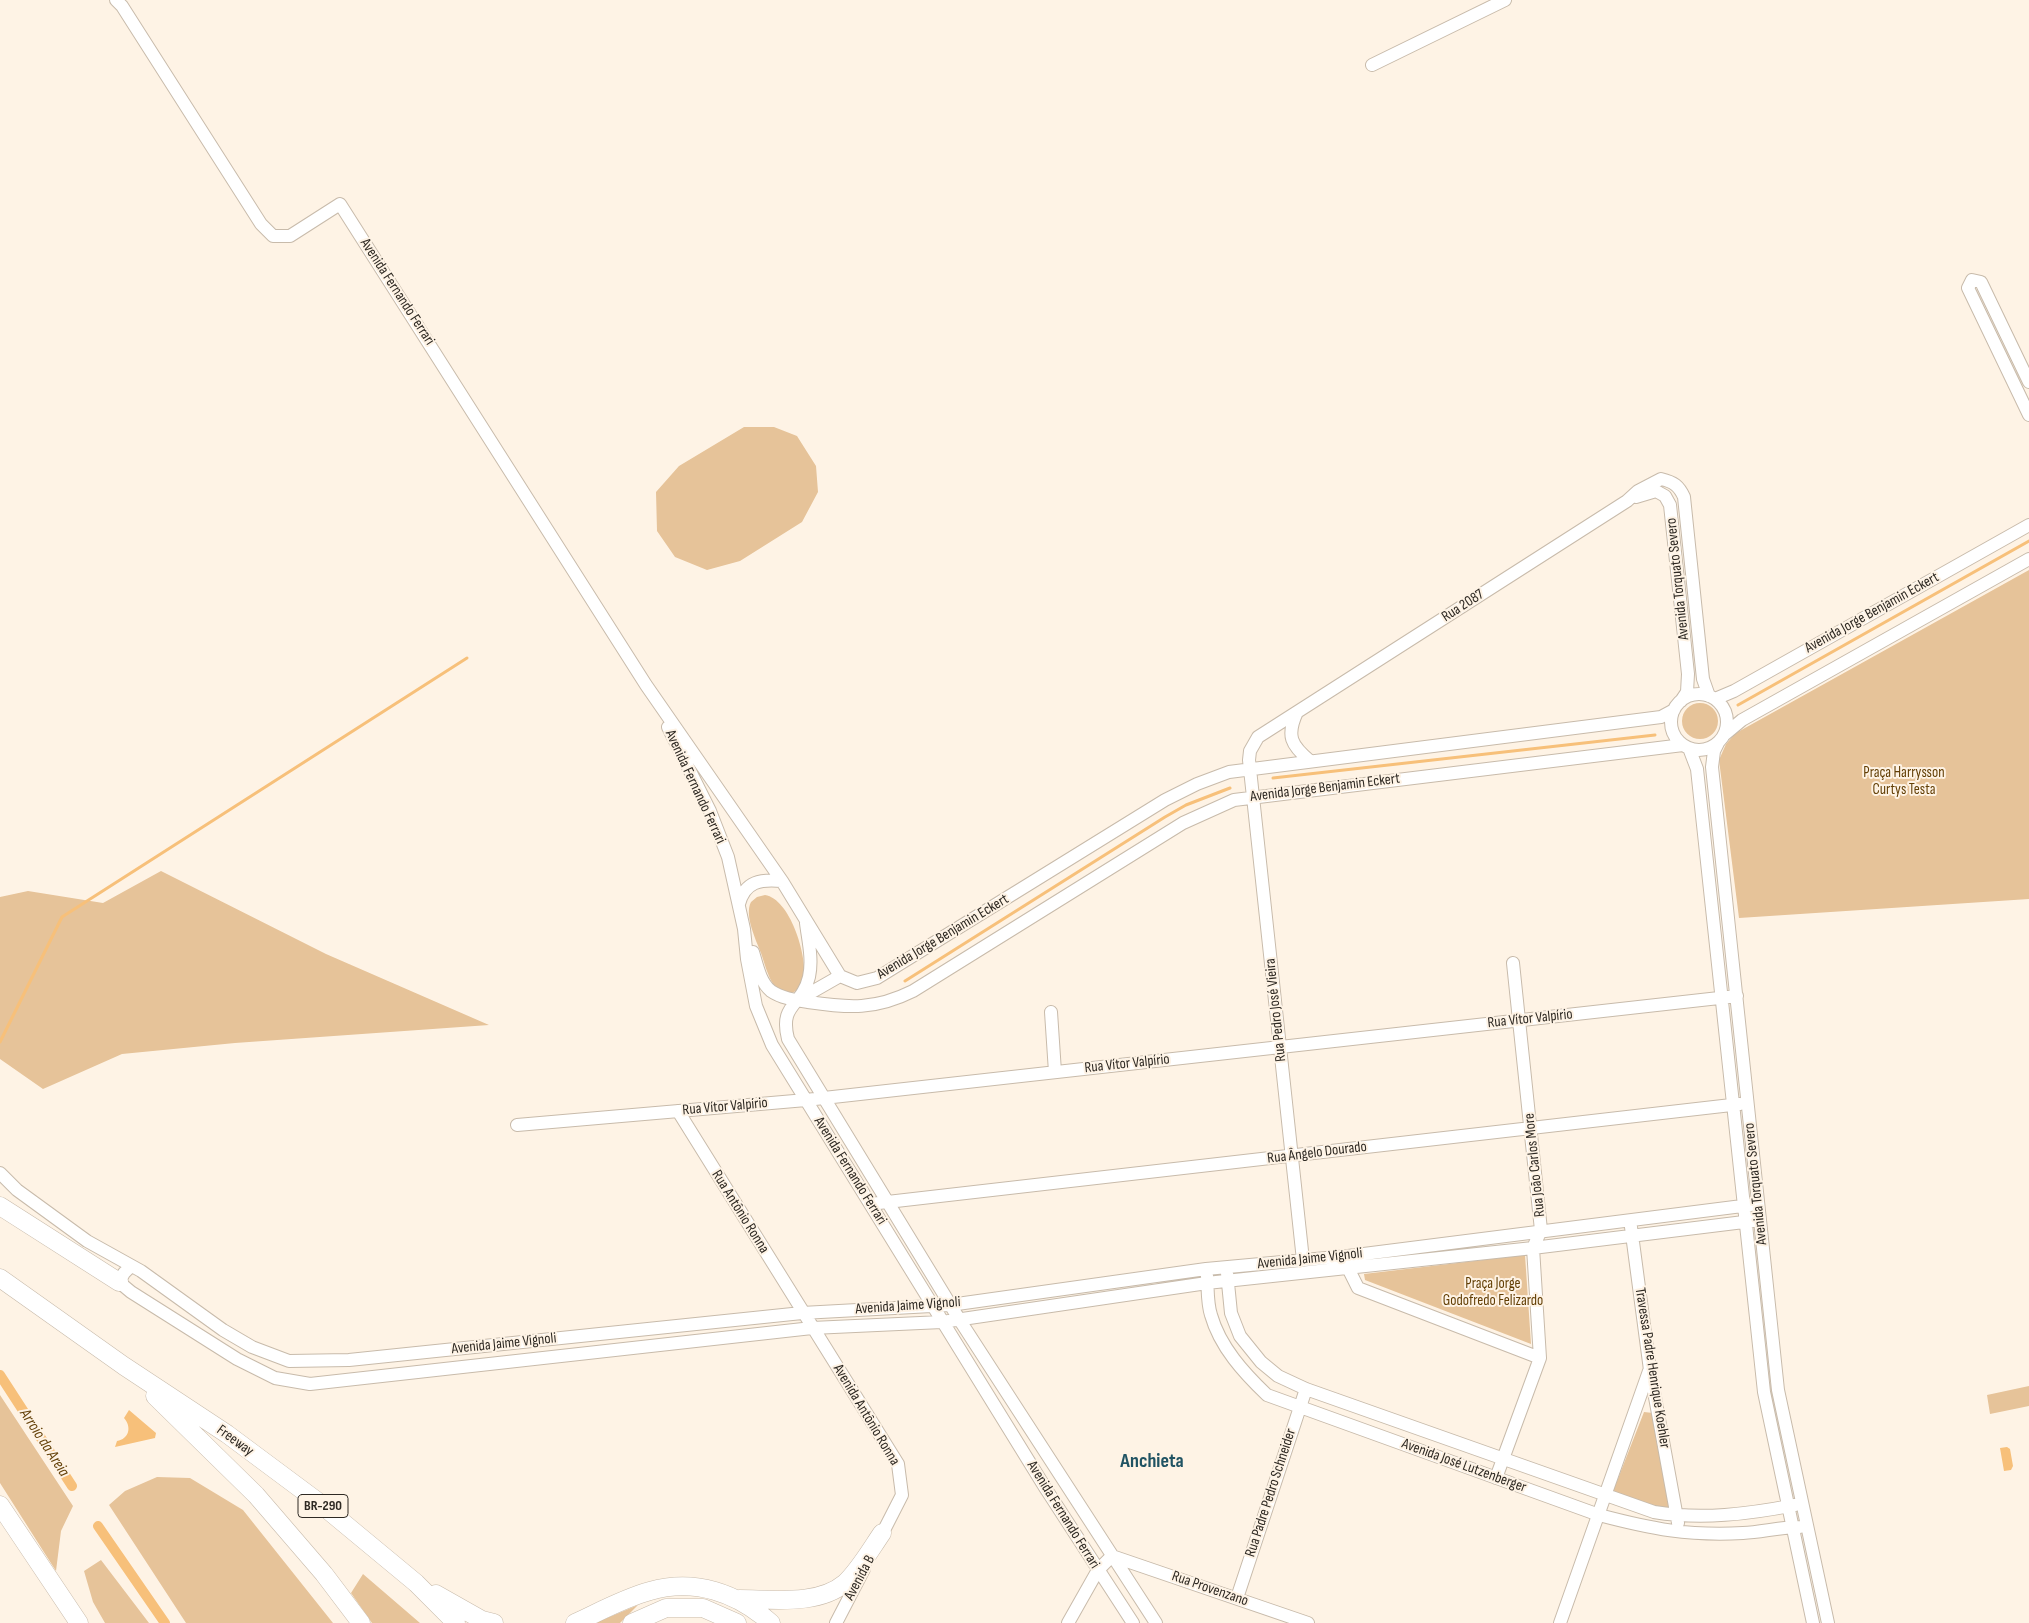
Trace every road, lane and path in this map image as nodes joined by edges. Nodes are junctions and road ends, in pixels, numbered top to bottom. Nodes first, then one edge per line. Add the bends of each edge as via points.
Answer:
1 (116, 0) edge
2 (1505, 0) edge
3 (1372, 65) dead end
4 (2029, 382) edge
5 (2029, 415) edge
6 (1684, 498) joint
7 (1627, 501) junction
8 (2029, 525) edge
9 (2029, 559) edge
10 (646, 685) junction
11 (1712, 698) junction
12 (1677, 706) junction
13 (1297, 712) junction
14 (1721, 739) junction
15 (1686, 747) junction
16 (1310, 761) junction
17 (1249, 764) junction
18 (1253, 796) junction
19 (782, 881) junction
20 (739, 904) junction
21 (805, 918) junction
22 (744, 929) junction
23 (1513, 963) dead end
24 (840, 976) junction
25 (1736, 996) junction
26 (1722, 998) junction
27 (798, 1000) junction
28 (1051, 1012) dead end
29 (1520, 1020) junction
30 (1280, 1047) junction
31 (1055, 1072) junction
32 (824, 1098) junction
33 (806, 1100) junction
34 (1748, 1104) junction
35 (1733, 1105) junction
36 (678, 1111) junction
37 (517, 1125) dead end
38 (1532, 1128) junction
39 (1292, 1156) junction
40 (0, 1172) edge
41 (886, 1201) junction
42 (870, 1204) junction
43 (1758, 1204) junction
44 (0, 1206) edge
45 (1744, 1206) junction
46 (1630, 1220) junction
47 (1760, 1220) junction
48 (1746, 1222) junction
49 (1541, 1230) junction
50 (888, 1233) junction
51 (1631, 1234) junction
52 (1533, 1248) junction
53 (1303, 1260) junction
54 (1348, 1262) junction
55 (131, 1266) junction
56 (1226, 1267) junction
57 (1206, 1268) junction
58 (0, 1278) edge
59 (150, 1279) junction
60 (1228, 1281) junction
61 (119, 1282) junction
62 (1207, 1283) junction
63 (136, 1295) junction
64 (950, 1304) junction
65 (933, 1306) junction
66 (1756, 1310) junction
67 (1770, 1310) junction
68 (802, 1312) junction
69 (959, 1319) junction
70 (942, 1322) junction
71 (812, 1328) junction
72 (435, 1351) junction
73 (1540, 1358) junction
74 (124, 1366) junction
75 (436, 1370) junction
76 (1650, 1370) junction
77 (1306, 1389) junction
78 (1299, 1407) junction
79 (1502, 1459) junction
80 (1496, 1478) junction
81 (1062, 1479) junction
82 (1046, 1489) junction
83 (1607, 1496) junction
84 (1802, 1503) junction
85 (0, 1505) edge
86 (1789, 1506) junction
87 (1599, 1515) junction
88 (1678, 1516) junction
89 (1807, 1526) junction
90 (1793, 1527) junction
91 (1678, 1532) junction
92 (882, 1533) junction
93 (24, 1543) junction
94 (1112, 1556) junction
95 (1098, 1570) junction
96 (416, 1583) junction
97 (1237, 1598) junction
98 (739, 1599) junction
99 (1827, 1618) edge
100 (1812, 1619) edge
101 (70, 1623) edge
102 (79, 1623) edge
103 (361, 1623) edge
104 (456, 1623) edge
105 (494, 1623) edge
106 (575, 1623) edge
107 (632, 1623) edge
108 (736, 1623) edge
109 (771, 1623) edge
110 (836, 1623) edge
111 (1068, 1623) edge
112 (1133, 1623) edge
113 (1156, 1623) edge
114 (1308, 1623) edge
115 (1560, 1623) edge

1 - 10 street, Avenida Fernando Ferrari via 261,224 273,236 290,236 340,204
2 - 3 street
4 - 5 street via 1981,282 1972,280 1968,288
6 - 7 street, Rua 2087 via 1680,488 1661,479
6 - 11 street, Avenida Torquato Severo via 1703,679
7 - 12 street, Avenida Torquato Severo via 1656,491 1665,496 1670,505 1688,674 1687,692
7 - 13 street, Rua 2087
8 - 11 street, Avenida Jorge Benjamin Eckert via 1742,686
9 - 14 street, Avenida Jorge Benjamin Eckert via 1742,720
10 - 19 street, Avenida Fernando Ferrari
10 - 20 street, Avenida Fernando Ferrari via 710,811 728,857
11 - 12 street via 1694,694
11 - 14 street via 1725,711 1727,727
12 - 15 street via 1672,729
12 - 16 street, Avenida Jorge Benjamin Eckert via 1661,717
13 - 16 street via 1290,726 1292,742
13 - 17 street, Rua 2087 via 1258,737 1250,751
14 - 15 street via 1704,750
14 - 25 street, Avenida Torquato Severo via 1714,751 1712,767
15 - 18 street, Avenida Jorge Benjamin Eckert
15 - 26 street, Avenida Torquato Severo via 1697,769
16 - 17 street, Avenida Jorge Benjamin Eckert
17 - 18 street, Rua Pedro José Vieira
17 - 24 street, Avenida Jorge Benjamin Eckert via 1165,800 877,978 858,982
18 - 27 street, Avenida Jorge Benjamin Eckert via 1225,803 1183,822 892,1002 859,1008
18 - 30 street, Rua Pedro José Vieira
19 - 20 street via 758,881 742,893
19 - 21 street, Avenida Fernando Ferrari
20 - 22 street, Avenida Fernando Ferrari
21 - 24 street, Avenida Fernando Ferrari
21 - 27 street, Avenida Fernando Ferrari via 811,959 809,976
22 - 27 street, Avenida Jorge Benjamin Eckert via 762,980 782,997
22 - 33 street, Avenida Fernando Ferrari via 756,1006 772,1045
23 - 29 street, Rua João Carlos More
24 - 27 street
25 - 26 street, Rua Vítor Valpírio
25 - 34 street, Avenida Torquato Severo
26 - 29 street, Rua Vítor Valpírio
26 - 35 street, Avenida Torquato Severo
27 - 32 street, Avenida Fernando Ferrari via 786,1014 784,1024 788,1040
28 - 31 street
29 - 30 street, Rua Vítor Valpírio
29 - 38 street, Rua João Carlos More
30 - 31 street, Rua Vítor Valpírio
30 - 39 street, Rua Pedro José Vieira
31 - 32 street, Rua Vítor Valpírio
32 - 33 street, Rua Vítor Valpírio
32 - 41 street, Avenida Fernando Ferrari
33 - 36 street, Rua Vítor Valpírio
33 - 42 street, Avenida Fernando Ferrari
34 - 35 street, Rua Ângelo Dourado
34 - 43 street, Avenida Torquato Severo
35 - 38 street, Rua Ângelo Dourado
35 - 45 street, Avenida Torquato Severo
36 - 37 street, Rua Vítor Valpírio
36 - 68 street, Rua Antônio Ronna
38 - 39 street, Rua Ângelo Dourado
38 - 49 street, Rua João Carlos More
39 - 41 street, Rua Ângelo Dourado
39 - 53 street, Rua Pedro José Vieira
40 - 55 street, Avenida Jaime Vignoli via 17,1190 87,1241
41 - 42 street, Rua Ângelo Dourado
41 - 50 street
41 - 64 street, Avenida Fernando Ferrari
42 - 50 street, Avenida Fernando Ferrari
43 - 45 street, Avenida Jaime Vignoli
43 - 47 street, Avenida Torquato Severo
44 - 61 highway
45 - 46 street, Avenida Jaime Vignoli
45 - 48 street, Avenida Torquato Severo
46 - 49 street, Avenida Jaime Vignoli
46 - 51 street, Travessa Padre Henrique Koehler
47 - 48 street, Avenida Jaime Vignoli
47 - 67 street, Avenida Torquato Severo
48 - 51 street, Avenida Jaime Vignoli
48 - 66 street, Avenida Torquato Severo
49 - 52 street, Rua João Carlos More
49 - 54 street, Avenida Jaime Vignoli
50 - 65 street, Avenida Fernando Ferrari
51 - 52 street, Avenida Jaime Vignoli
51 - 76 street, Travessa Padre Henrique Koehler
52 - 54 street, Avenida Jaime Vignoli
52 - 73 street, Rua João Carlos More
53 - 54 street, Avenida Jaime Vignoli
53 - 56 street, Avenida Jaime Vignoli
54 - 60 street, Avenida Jaime Vignoli
54 - 73 street via 1358,1288
55 - 59 street, Avenida Jaime Vignoli
55 - 61 street
56 - 57 street, Avenida Jaime Vignoli
56 - 60 street, Avenida José Lutzenberger
57 - 62 street, Avenida José Lutzenberger
57 - 64 street, Avenida Jaime Vignoli
58 - 74 highway, Freeway / BR-290
59 - 63 street
59 - 72 street, Avenida Jaime Vignoli via 245,1342 289,1361 348,1360
60 - 62 street, Avenida Jaime Vignoli
60 - 77 street, Avenida José Lutzenberger via 1231,1313 1240,1336 1260,1362 1278,1376
61 - 63 street, Avenida Jaime Vignoli
62 - 69 street, Avenida Jaime Vignoli
62 - 78 street, Avenida José Lutzenberger via 1211,1315 1223,1344 1245,1374 1267,1395
63 - 75 street, Avenida Jaime Vignoli via 237,1359 276,1378 310,1384
64 - 65 street, Avenida Jaime Vignoli
64 - 69 street, Avenida Fernando Ferrari
65 - 68 street, Avenida Jaime Vignoli
65 - 70 street, Avenida Fernando Ferrari
66 - 67 street
66 - 86 street, Avenida Torquato Severo via 1764,1392
67 - 84 street, Avenida Torquato Severo via 1778,1390
68 - 71 street, Rua Antônio Ronna
68 - 72 street, Avenida Jaime Vignoli
69 - 70 street, Avenida Jaime Vignoli
69 - 81 street, Avenida Fernando Ferrari
70 - 71 street, Avenida Jaime Vignoli
70 - 82 street, Avenida Fernando Ferrari
71 - 75 street, Avenida Jaime Vignoli
71 - 92 street, Avenida Antônio Ronna via 898,1464 902,1495
72 - 75 street
73 - 79 street, Rua João Carlos More
74 - 96 highway, Freeway / BR-290 via 227,1434 317,1501
74 - 103 highway via 256,1495
76 - 83 street
76 - 88 street, Travessa Padre Henrique Koehler
77 - 78 street, Rua Padre Pedro Schneider
77 - 79 street, Avenida José Lutzenberger
78 - 80 street, Avenida José Lutzenberger
78 - 97 street, Rua Padre Pedro Schneider
79 - 80 street, Rua João Carlos More
79 - 83 street, Avenida José Lutzenberger
80 - 87 street, Avenida José Lutzenberger
81 - 82 street
81 - 94 street, Avenida Fernando Ferrari
82 - 95 street, Avenida Fernando Ferrari
83 - 87 street
83 - 88 street, Avenida José Lutzenberger via 1654,1512
84 - 86 street, Avenida José Lutzenberger
84 - 89 street, Avenida Torquato Severo
85 - 93 highway
86 - 88 street, Avenida José Lutzenberger via 1740,1513
86 - 90 street, Avenida Torquato Severo
87 - 91 street, Avenida José Lutzenberger via 1653,1530
87 - 115 street
88 - 91 street, Travessa Padre Henrique Koehler
89 - 90 street, Avenida José Lutzenberger
89 - 99 street, Avenida Torquato Severo
90 - 91 street, Avenida José Lutzenberger via 1745,1533
90 - 100 street, Avenida Torquato Severo
92 - 98 highway via 845,1582 832,1591 805,1598
92 - 110 street, Avenida B
93 - 101 highway
93 - 102 highway
94 - 95 street
94 - 97 street, Rua Provenzano
94 - 113 street, Avenida Fernando Ferrari
95 - 111 street
95 - 112 street, Avenida Fernando Ferrari
96 - 104 highway, Freeway / BR-290
96 - 105 highway via 482,1620
97 - 114 street, Rua Provenzano
98 - 106 highway via 705,1589 663,1588 648,1591
98 - 109 highway
99 - 100 street
107 - 108 highway via 666,1608 703,1608

